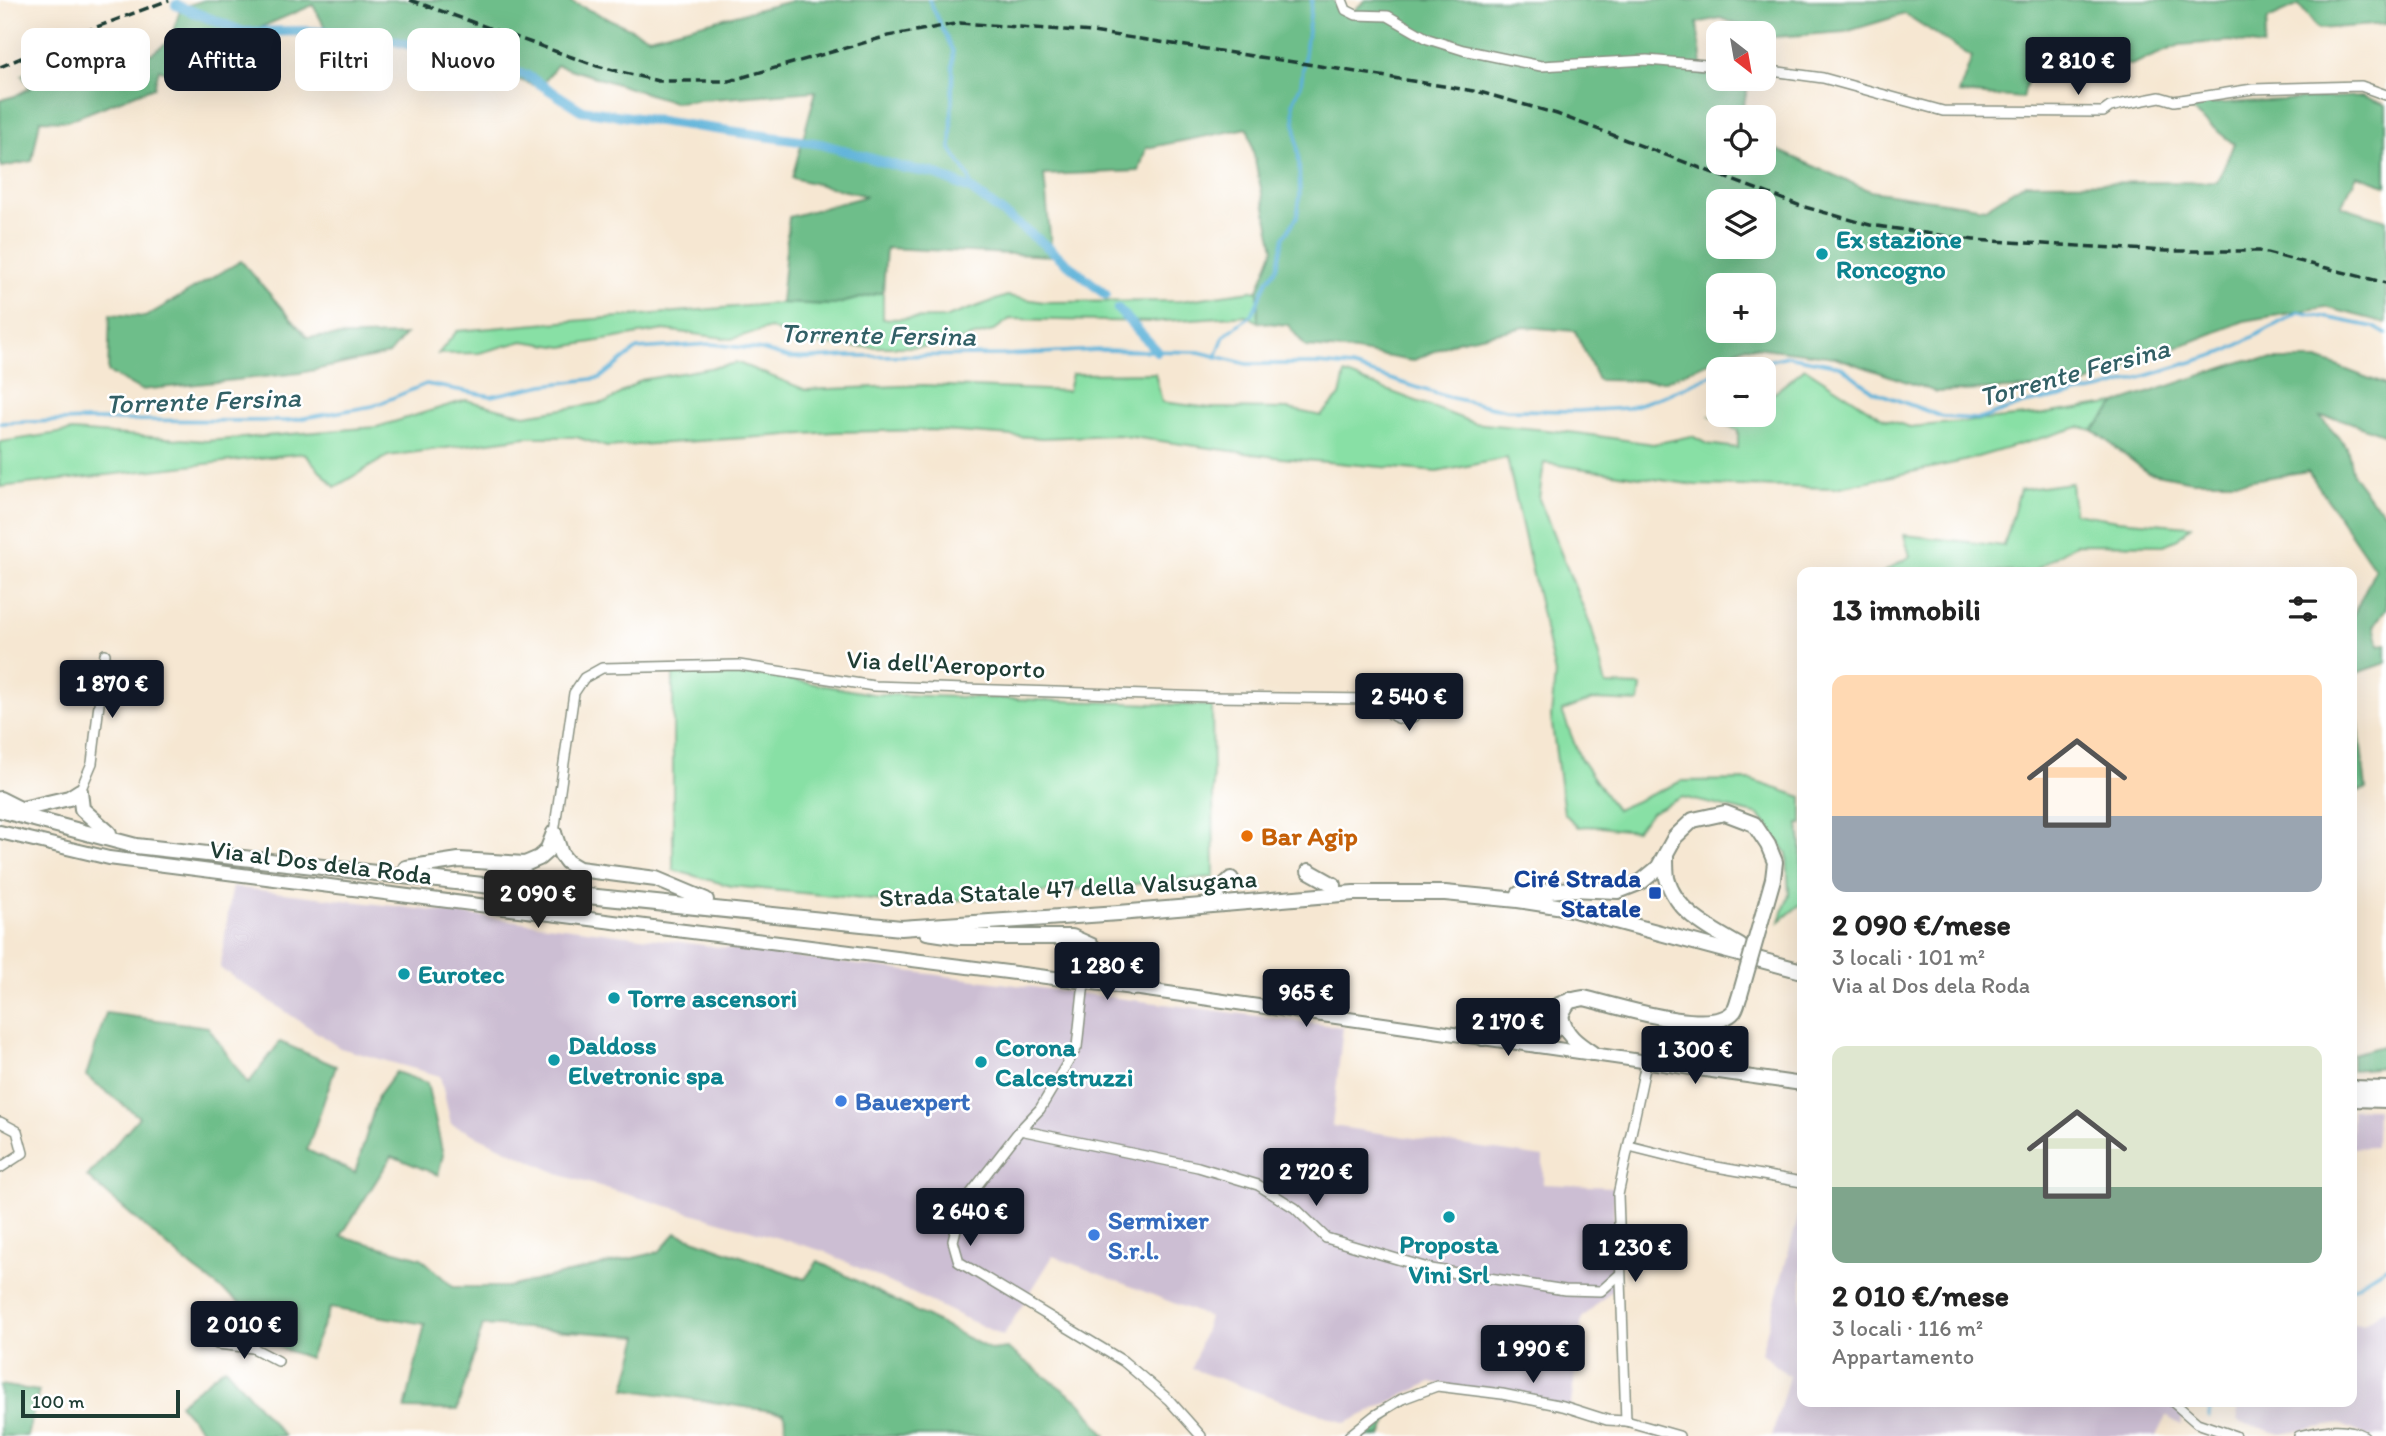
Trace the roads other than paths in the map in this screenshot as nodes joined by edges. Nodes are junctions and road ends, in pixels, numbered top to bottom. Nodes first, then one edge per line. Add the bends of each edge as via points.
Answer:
1 (1342, 0) edge
2 (1706, 65) edge
3 (1776, 72) edge
4 (2386, 94) edge
5 (105, 654) dead end
6 (1385, 697) junction
7 (80, 791) junction
8 (0, 801) edge
9 (20, 808) junction
10 (0, 810) edge
11 (0, 832) edge
12 (109, 833) junction
13 (554, 833) junction
14 (1666, 855) junction
15 (406, 868) junction
16 (1309, 871) dead end
17 (1231, 879) dead end
18 (1334, 885) junction
19 (1519, 894) junction
20 (1213, 896) junction
21 (706, 900) junction
22 (901, 928) junction
23 (1740, 946) junction
24 (1098, 958) junction
25 (1797, 963) edge
26 (1797, 970) edge
27 (1084, 982) junction
28 (1133, 988) junction
29 (1556, 1010) junction
30 (1483, 1038) junction
31 (1537, 1045) junction
32 (1592, 1053) junction
33 (1646, 1063) junction
34 (1797, 1083) edge
35 (2357, 1089) edge
36 (2386, 1092) edge
37 (2357, 1098) edge
38 (0, 1122) edge
39 (1020, 1130) junction
40 (1629, 1146) junction
41 (0, 1168) edge
42 (1797, 1181) edge
43 (1619, 1275) junction
44 (217, 1344) dead end
45 (278, 1362) dead end
46 (2179, 1407) edge
47 (1626, 1421) junction
48 (1201, 1436) edge
49 (1349, 1436) edge
50 (1679, 1436) edge
51 (2235, 1436) edge
52 (2299, 1436) edge
53 (2364, 1436) edge

1 - 2 street via 1346,10 1356,15 1388,16 1428,39 1541,66 1647,60
3 - 4 street via 1823,78 1943,111 2103,112 2160,97 2174,101 2253,89 2361,86
5 - 7 street via 92,763
6 - 6 street via 1392,715 1404,719 1416,715 1423,704 1418,687 1407,681 1391,686
6 - 13 street, Via dell'Aeroporto via 874,686 739,665 602,668 584,678 574,693
7 - 9 highway
7 - 12 highway via 82,809
8 - 9 highway, Strada Statale 47 della Valsugana
9 - 12 highway, Strada Statale 47 della Valsugana
10 - 22 highway, Strada Statale 47 della Valsugana via 136,846
11 - 27 main road, Via al Dos dela Roda via 109,858
12 - 15 highway, Strada Statale 47 della Valsugana
13 - 15 highway via 547,851 525,864 459,860
13 - 21 highway via 561,854 579,869 656,879
14 - 19 highway via 1641,882 1618,891
14 - 23 highway via 1667,878 1677,900 1703,925
14 - 29 highway, bridge via 1675,837 1693,820 1724,813 1754,824 1768,845 1773,879 1734,1011 1718,1021 1691,1023 1584,998 1571,999
15 - 21 highway, Strada Statale 47 della Valsugana
16 - 18 highway
17 - 20 highway
18 - 19 highway, Strada Statale 47 della Valsugana via 1448,887
18 - 20 highway, Strada Statale 47 della Valsugana
19 - 23 highway, Strada Statale 47 della Valsugana
20 - 21 highway, Strada Statale 47 della Valsugana via 955,918 835,914
22 - 24 highway via 960,937 1072,937 1092,946
22 - 26 highway, Strada Statale 47 della Valsugana via 1354,893 1445,893 1563,907
23 - 25 highway, Strada Statale 47 della Valsugana
24 - 27 highway via 1096,972
24 - 28 highway
27 - 28 main road, Via al Dos dela Roda
27 - 39 street via 1077,1047 1041,1109
28 - 30 main road, Via al Dos dela Roda
29 - 30 highway
29 - 31 highway via 1558,1028 1550,1039
29 - 32 highway via 1573,1040
30 - 31 main road, Via al Dos dela Roda
31 - 32 main road, Via al Dos dela Roda
32 - 33 main road, Via al Dos dela Roda
33 - 34 main road, Via al Dos dela Roda
33 - 40 street
35 - 36 highway
36 - 37 highway
38 - 41 street via 17,1131 23,1153
39 - 43 street via 1198,1167 1258,1185 1295,1208 1326,1238 1431,1269 1565,1290 1601,1291
39 - 48 street via 962,1205 953,1241 959,1262 1124,1361
40 - 42 street
40 - 43 street via 1618,1195
43 - 47 street
44 - 45 street via 253,1348
46 - 51 street via 2210,1430
47 - 49 street via 1502,1394 1437,1386 1402,1399
47 - 50 street
52 - 53 street via 2333,1429

